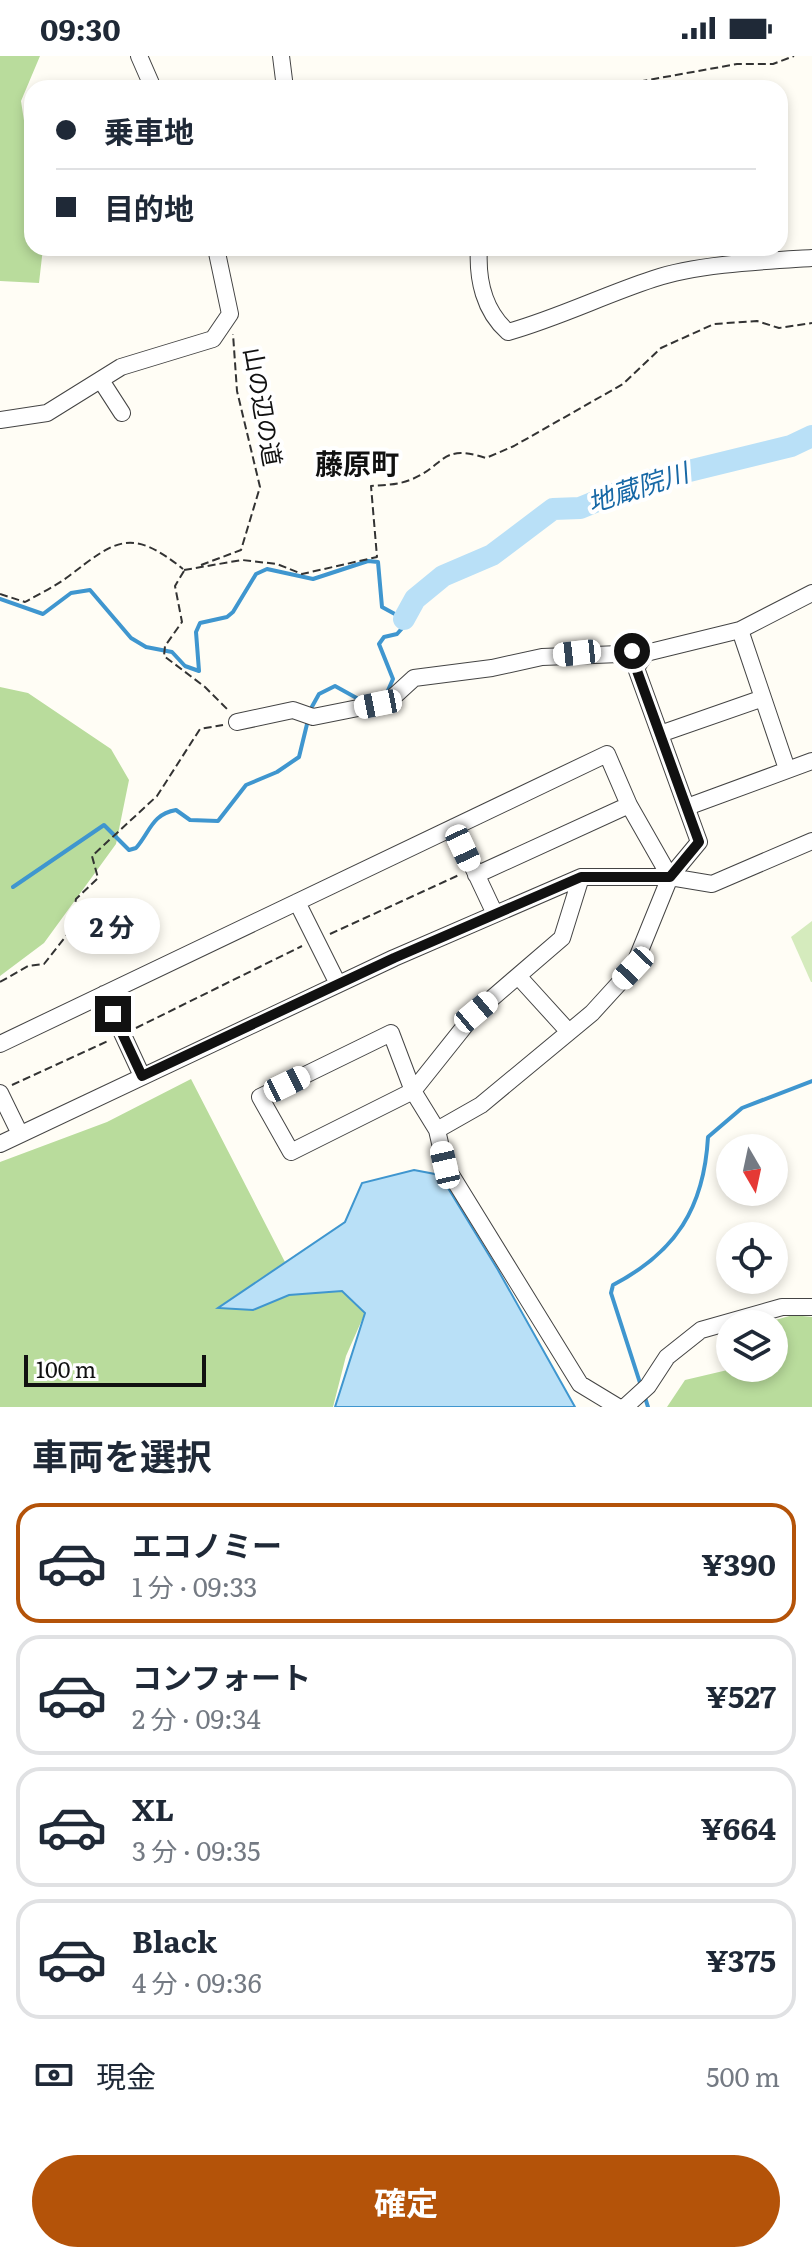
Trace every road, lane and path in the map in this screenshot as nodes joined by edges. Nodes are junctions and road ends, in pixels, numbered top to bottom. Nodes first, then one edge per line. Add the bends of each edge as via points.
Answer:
1 (139, 56) edge
2 (281, 56) edge
3 (794, 56) edge
4 (150, 80) edge
5 (284, 80) edge
6 (648, 80) edge
7 (218, 256) edge
8 (478, 256) edge
9 (812, 258) edge
10 (230, 314) junction
11 (812, 323) edge
12 (102, 382) junction
13 (122, 413) dead end
14 (0, 420) edge
15 (196, 567) junction
16 (184, 570) junction
17 (812, 593) edge
18 (0, 594) edge
19 (740, 630) junction
20 (646, 653) junction
21 (763, 698) junction
22 (237, 722) junction
23 (660, 734) junction
24 (812, 761) edge
25 (787, 769) junction
26 (629, 805) junction
27 (687, 807) junction
28 (454, 827) junction
29 (812, 841) edge
30 (475, 872) junction
31 (581, 877) junction
32 (670, 877) junction
33 (297, 902) junction
34 (495, 914) junction
35 (316, 940) junction
36 (518, 976) junction
37 (0, 982) edge
38 (338, 984) junction
39 (104, 994) junction
40 (568, 1031) junction
41 (123, 1035) junction
42 (0, 1044) edge
43 (142, 1076) junction
44 (413, 1091) junction
45 (0, 1092) edge
46 (437, 1130) junction
47 (20, 1134) junction
48 (0, 1144) edge
49 (812, 1307) edge
50 (618, 1407) edge
51 (625, 1407) edge

1 - 4 street
2 - 5 street
3 - 6 path via 773,64 737,64
7 - 10 street
8 - 9 street via 477,271 492,318 508,332 656,277
10 - 12 street via 213,339 121,367
10 - 15 path, 山の辺の道 via 237,391 260,487 241,550
11 - 15 path via 779,328 757,321 714,324 661,348 623,384 514,446 486,458 453,452 412,479 371,486 377,557 302,574 277,564 242,560
12 - 13 street
12 - 14 street via 47,413
15 - 16 path
16 - 18 path via 164,553 121,542 25,602
16 - 22 path via 175,586 182,622 164,656 205,687
17 - 19 street
19 - 20 street
19 - 21 street
20 - 22 street via 542,657 414,678 378,704 313,717 293,710
20 - 23 street via 636,668
21 - 23 street
21 - 25 street
22 - 37 path via 200,729 157,796 92,856 98,878 76,899 70,931 52,955 44,964 28,966
23 - 27 street
24 - 25 street
25 - 27 street
26 - 28 street via 607,754
26 - 30 street
26 - 32 street
27 - 32 street via 699,842
28 - 30 street
28 - 33 street
29 - 32 street via 712,884
30 - 34 street
30 - 35 path
31 - 32 street
31 - 34 street
31 - 36 street via 562,938
32 - 40 street via 633,968
33 - 35 street
33 - 39 street
34 - 38 street
35 - 38 street
35 - 41 path
36 - 40 street
36 - 44 street via 476,1012
38 - 43 street
39 - 41 street
39 - 42 street
40 - 46 street via 481,1105
41 - 43 street
41 - 45 path
43 - 47 street
44 - 44 street via 391,1033 260,1097 291,1152
44 - 46 street
45 - 47 street
46 - 50 street via 445,1165 580,1384
47 - 48 street
49 - 51 street via 782,1307 701,1330 667,1357

